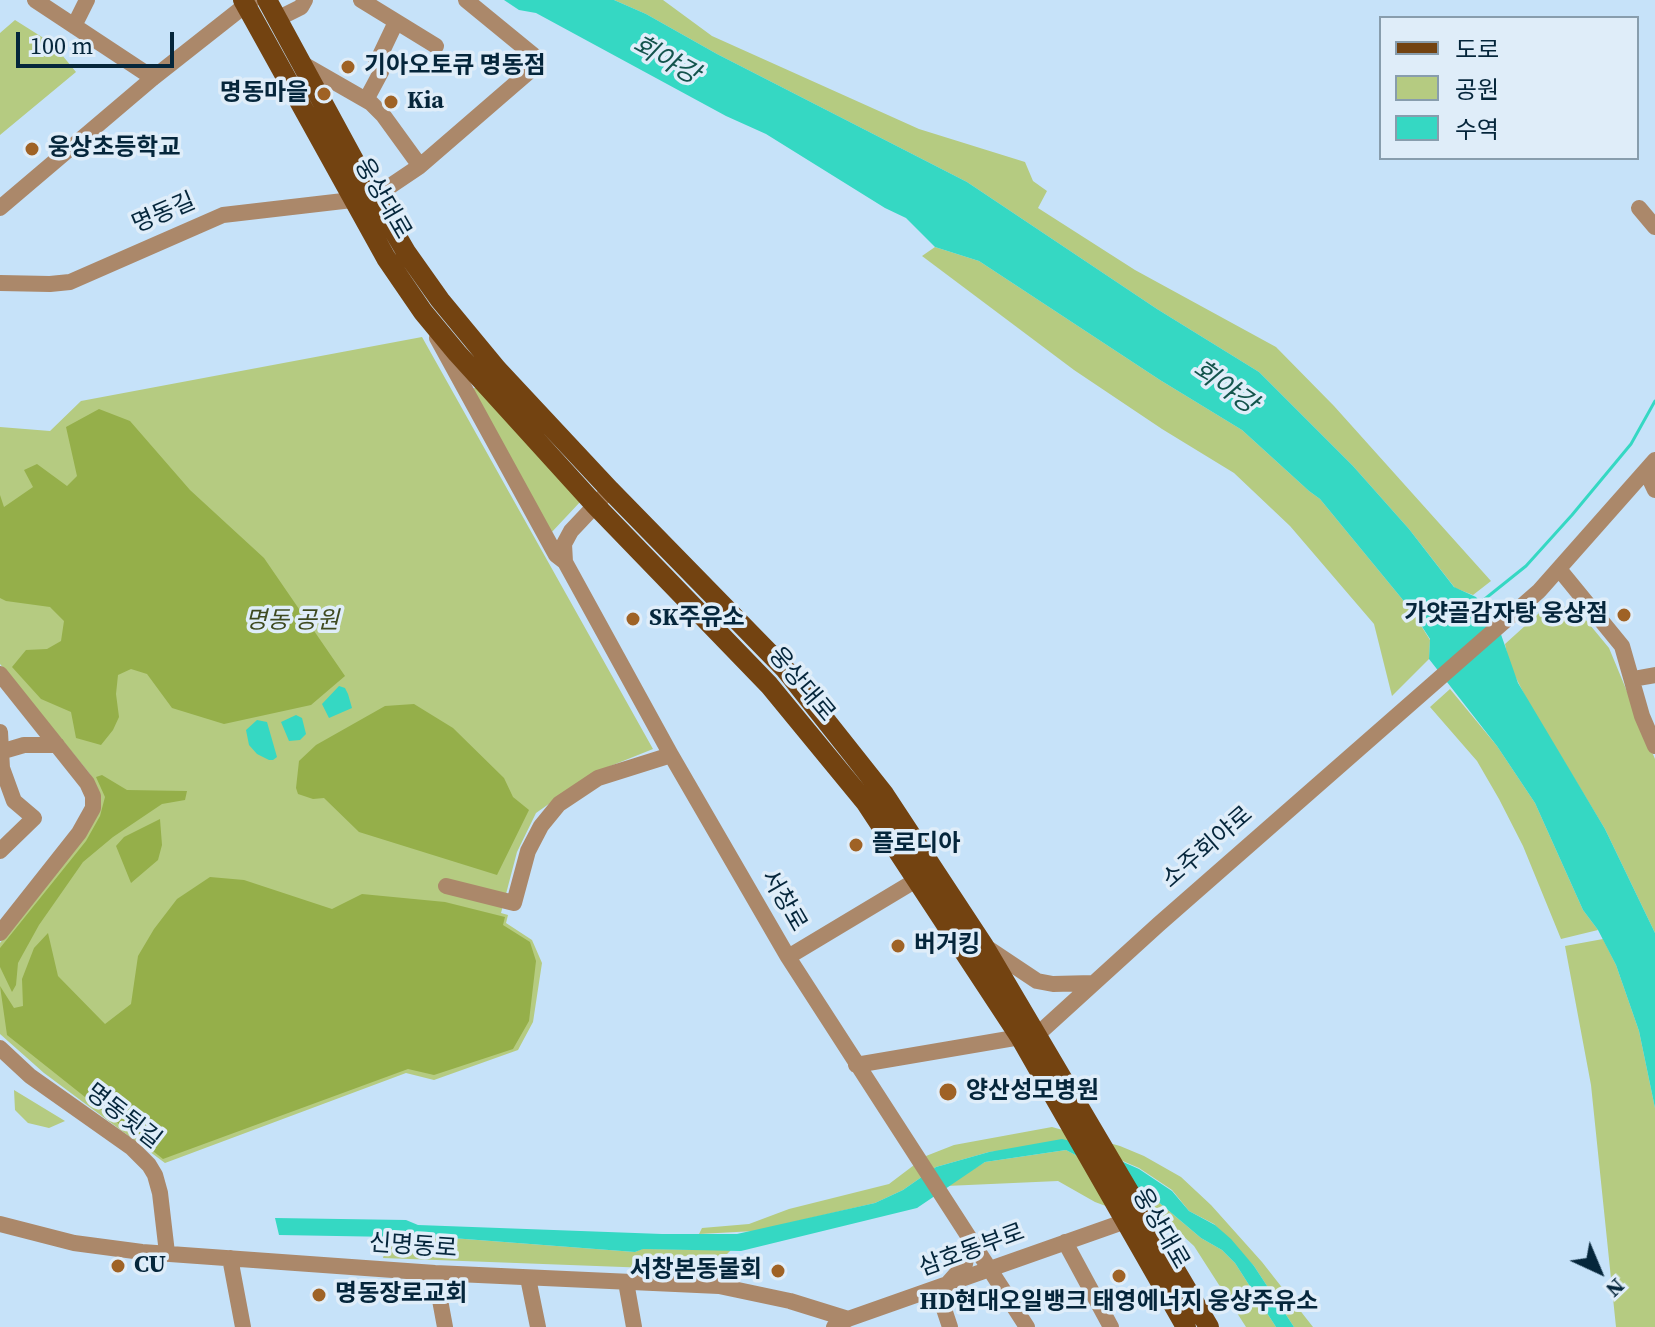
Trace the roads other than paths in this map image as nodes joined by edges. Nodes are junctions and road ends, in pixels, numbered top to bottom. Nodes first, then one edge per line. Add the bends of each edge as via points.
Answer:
1 (35, 0) edge
2 (87, 0) edge
3 (267, 0) edge
4 (305, 0) edge
5 (361, 0) edge
6 (466, 0) edge
7 (247, 2) edge
8 (277, 19) junction
9 (396, 22) junction
10 (74, 26) junction
11 (436, 46) dead end
12 (303, 64) junction
13 (153, 78) junction
14 (366, 100) junction
15 (420, 166) junction
16 (374, 197) junction
17 (352, 200) junction
18 (0, 208) edge
19 (1639, 208) dead end
20 (1655, 227) edge
21 (0, 283) edge
22 (423, 312) junction
23 (1651, 465) edge
24 (1655, 490) edge
25 (603, 497) junction
26 (613, 523) junction
27 (571, 531) junction
28 (565, 562) junction
29 (1559, 569) junction
30 (0, 674) edge
31 (1655, 675) edge
32 (1633, 679) junction
33 (0, 732) edge
34 (57, 745) junction
35 (1655, 746) edge
36 (1, 752) edge
37 (671, 755) junction
38 (0, 851) edge
39 (918, 879) junction
40 (446, 886) dead end
41 (0, 933) edge
42 (984, 946) junction
43 (788, 957) junction
44 (1093, 983) junction
45 (1029, 1036) junction
46 (0, 1048) edge
47 (856, 1065) junction
48 (1130, 1216) junction
49 (0, 1224) edge
50 (970, 1239) junction
51 (1065, 1242) junction
52 (167, 1253) junction
53 (230, 1258) junction
54 (992, 1270) junction
55 (435, 1273) junction
56 (528, 1278) junction
57 (626, 1282) junction
58 (940, 1287) junction
59 (836, 1322) edge
60 (243, 1327) edge
61 (445, 1327) edge
62 (538, 1327) edge
63 (634, 1327) edge
64 (950, 1327) edge
65 (1027, 1327) edge
66 (1111, 1327) edge
67 (1186, 1327) edge
68 (1209, 1327) edge

1 - 10 street
2 - 10 street
3 - 8 main road, 웅상대로
4 - 8 street
5 - 9 street
6 - 15 street via 538,64
7 - 13 street
7 - 17 main road, 웅상대로
8 - 12 main road, 웅상대로
9 - 11 street
9 - 14 street
10 - 13 street
12 - 14 street
12 - 16 main road, 웅상대로
13 - 18 street
14 - 15 street
15 - 16 street
16 - 25 main road, 웅상대로 via 440,300
17 - 21 street, 명동길 via 223,215 70,282
17 - 22 main road, 웅상대로
19 - 20 street
22 - 25 main road, 웅상대로 via 457,353
22 - 28 street, 서창로 via 556,555
23 - 24 street
23 - 29 street
25 - 26 main road, 웅상대로
25 - 27 street
25 - 42 main road, 웅상대로 via 785,669 884,794
26 - 27 street via 594,520
26 - 39 main road, 웅상대로 via 769,685 866,803
27 - 28 street via 564,544
28 - 37 street, 서창로
29 - 32 street via 1618,639
29 - 44 street, 소주회야로
30 - 34 street
31 - 32 street
32 - 35 street
33 - 36 street
34 - 36 street via 24,745
34 - 41 street via 87,783 93,808
36 - 38 street via 14,801 34,818
37 - 40 street via 598,778 559,804 528,851 514,903
37 - 43 street, 서창로
39 - 43 street
39 - 45 main road, 웅상대로
42 - 44 street via 1037,981
42 - 45 main road, 웅상대로
43 - 47 street, 서창로
44 - 45 street, 소주회야로
45 - 47 street
45 - 48 main road, 웅상대로 via 1080,1143
45 - 48 main road, 웅상대로 via 1104,1146
46 - 52 street, 명동뒷길 via 149,1165 160,1193
47 - 50 street, 서창로
48 - 51 street, 삼호동부로
48 - 67 main road, 웅상대로
48 - 68 main road, 웅상대로
49 - 52 street, 신명동로 via 74,1243
50 - 54 street, 서창로
50 - 58 street via 965,1264
51 - 54 street, 삼호동부로
51 - 66 street
52 - 53 street, 신명동로
53 - 55 street, 신명동로
53 - 60 street
54 - 58 street, 삼호동부로
54 - 65 street, 서창로
55 - 56 street, 신명동로
55 - 61 street
56 - 57 street, 신명동로
56 - 62 street
57 - 59 street, 신명동로 via 719,1286 776,1297
57 - 63 street
58 - 59 street, 삼호동부로
58 - 64 street

